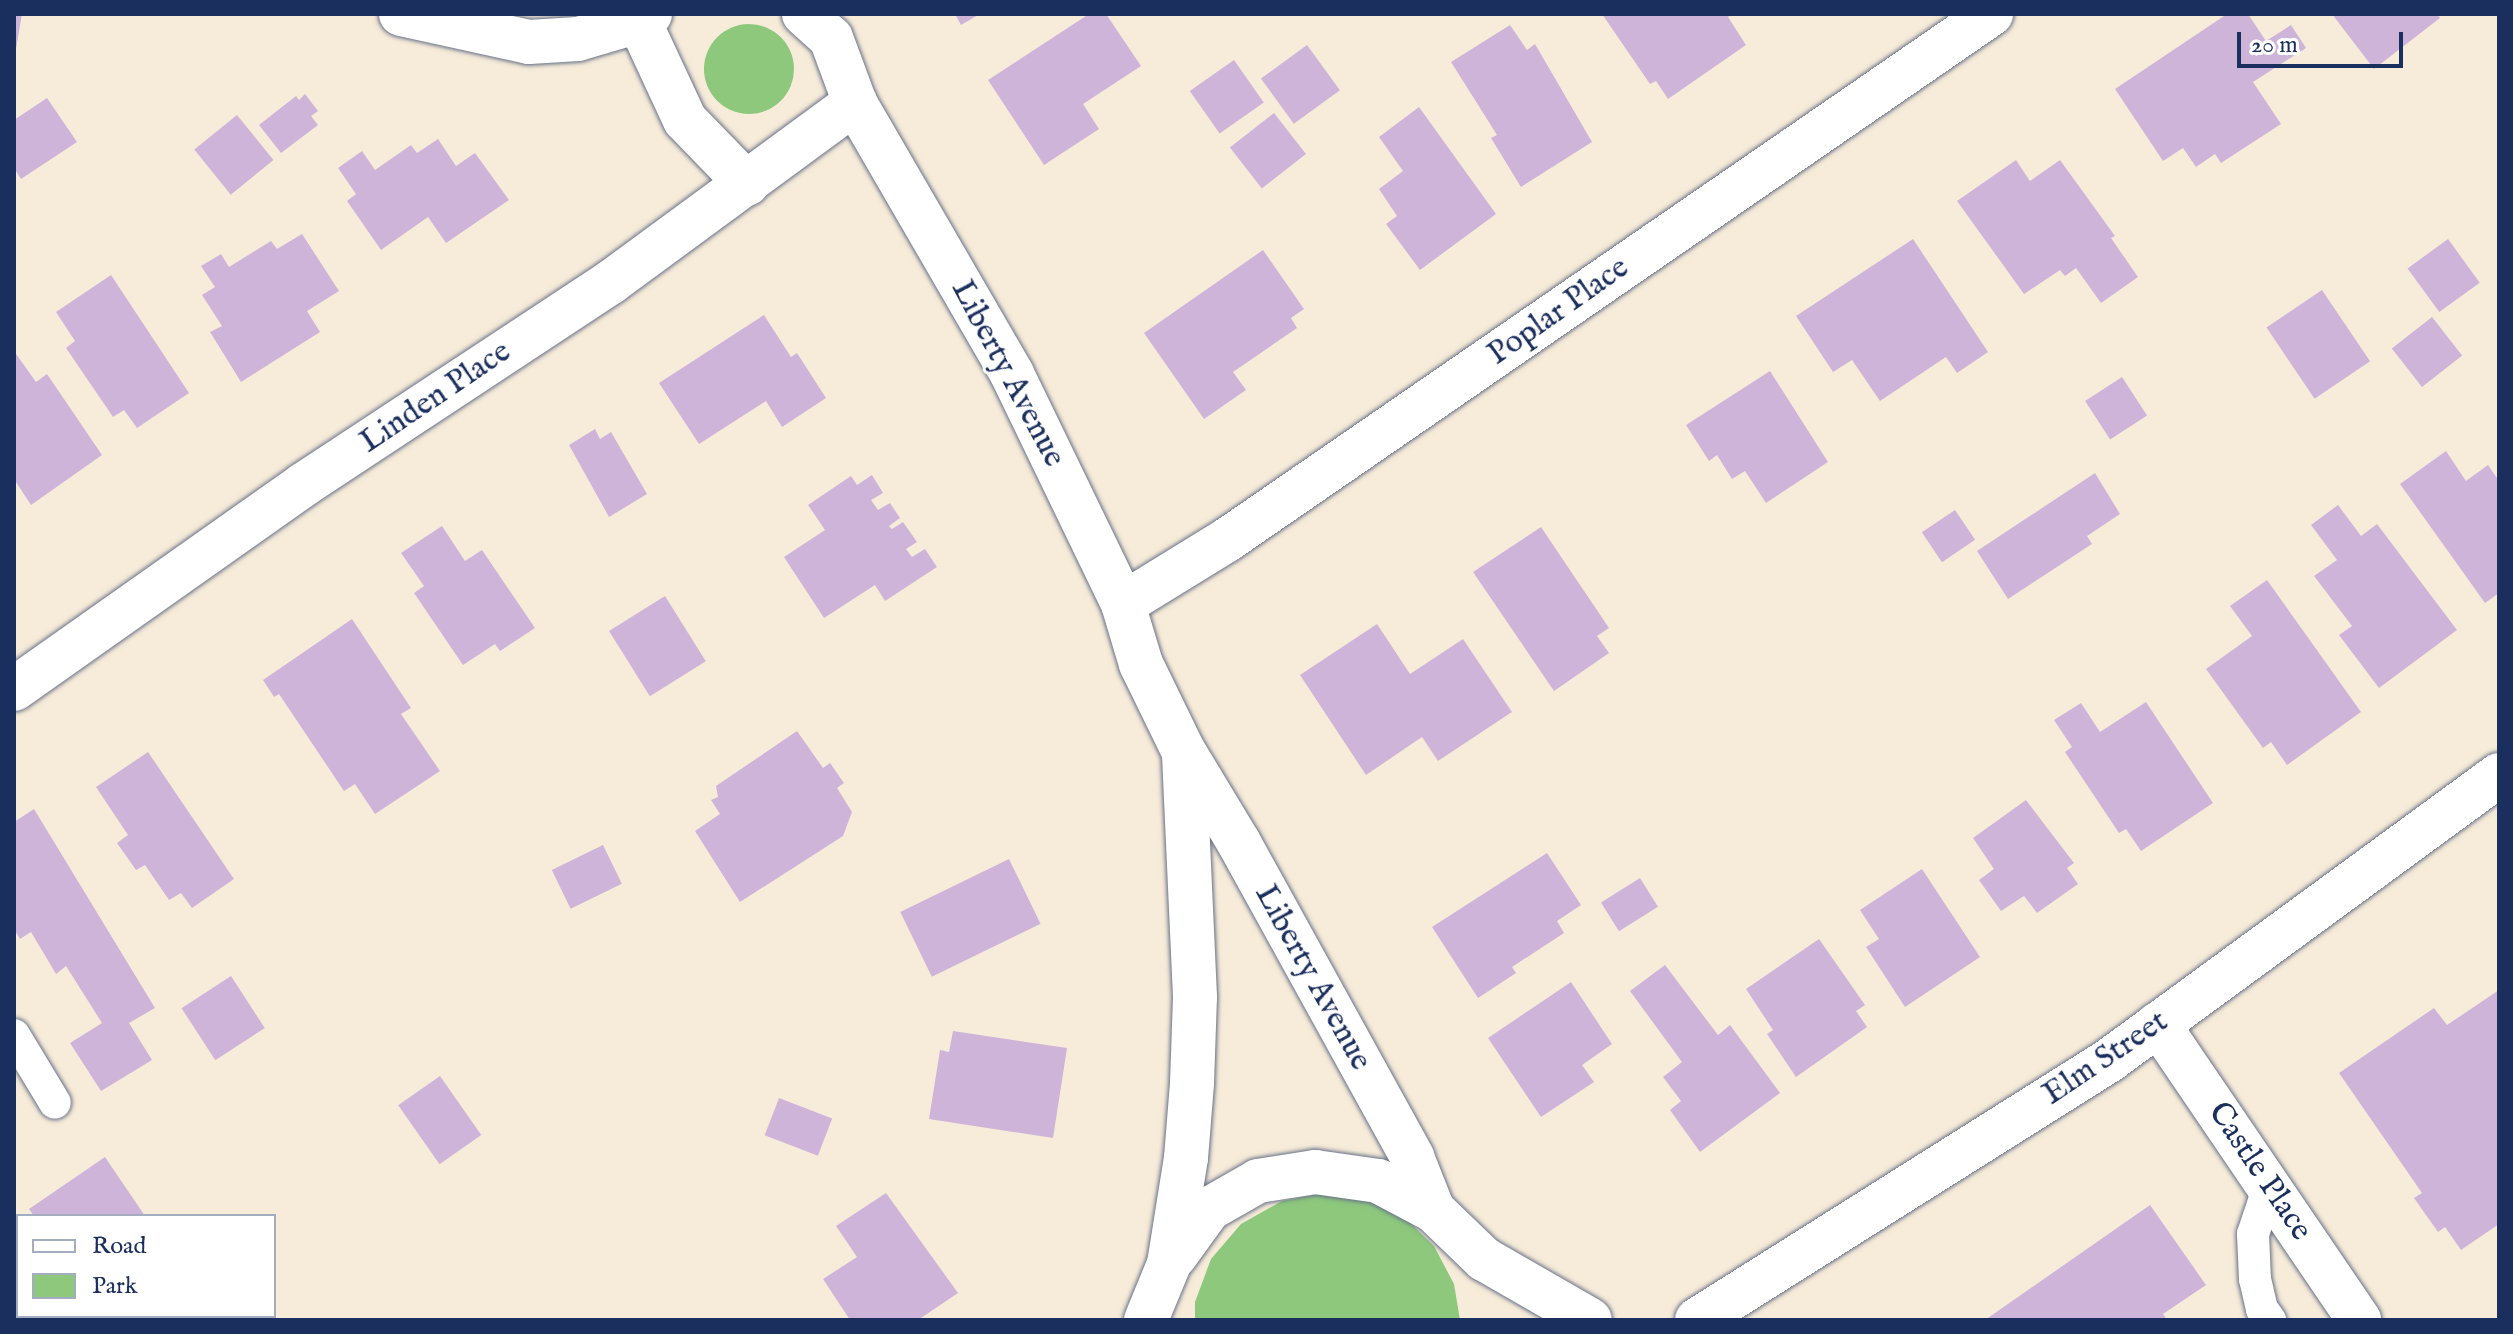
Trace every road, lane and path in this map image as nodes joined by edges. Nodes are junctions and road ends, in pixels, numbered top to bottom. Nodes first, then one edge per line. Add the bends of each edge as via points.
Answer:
1 (401, 14) edge
2 (804, 14) edge
3 (1991, 14) edge
4 (644, 17) edge
5 (855, 103) junction
6 (747, 184) junction
7 (1123, 604) junction
8 (14, 689) edge
9 (1183, 750) junction
10 (2499, 775) edge
11 (2158, 1024) junction
12 (14, 1035) edge
13 (55, 1103) dead end
14 (2269, 1186) junction
15 (1433, 1210) junction
16 (1169, 1264) junction
17 (1148, 1318) edge
18 (1590, 1320) edge
19 (1697, 1320) edge
20 (2270, 1320) edge
21 (2359, 1320) edge

1 - 4 street via 529,42 578,39
2 - 5 street, Liberty Avenue via 831,38
3 - 7 street, Poplar Place via 1227,540
4 - 6 street via 685,120
5 - 6 street, Linden Place
5 - 7 street, Liberty Avenue via 1012,374
6 - 8 street, Linden Place via 611,282 303,485
7 - 9 street, Liberty Avenue via 1141,664
9 - 15 street, Liberty Avenue via 1412,1157
9 - 16 street, Liberty Avenue via 1195,997 1186,1158
10 - 11 street, Elm Street
11 - 14 street, Castle Place
11 - 19 street, Elm Street via 2111,1059
12 - 13 lane
14 - 20 lane via 2253,1234 2255,1279
14 - 21 street, Castle Place
15 - 16 street, Liberty Avenue via 1378,1181 1315,1172 1258,1181 1209,1209
15 - 18 street, Liberty Avenue via 1484,1259
16 - 17 street, Liberty Avenue

